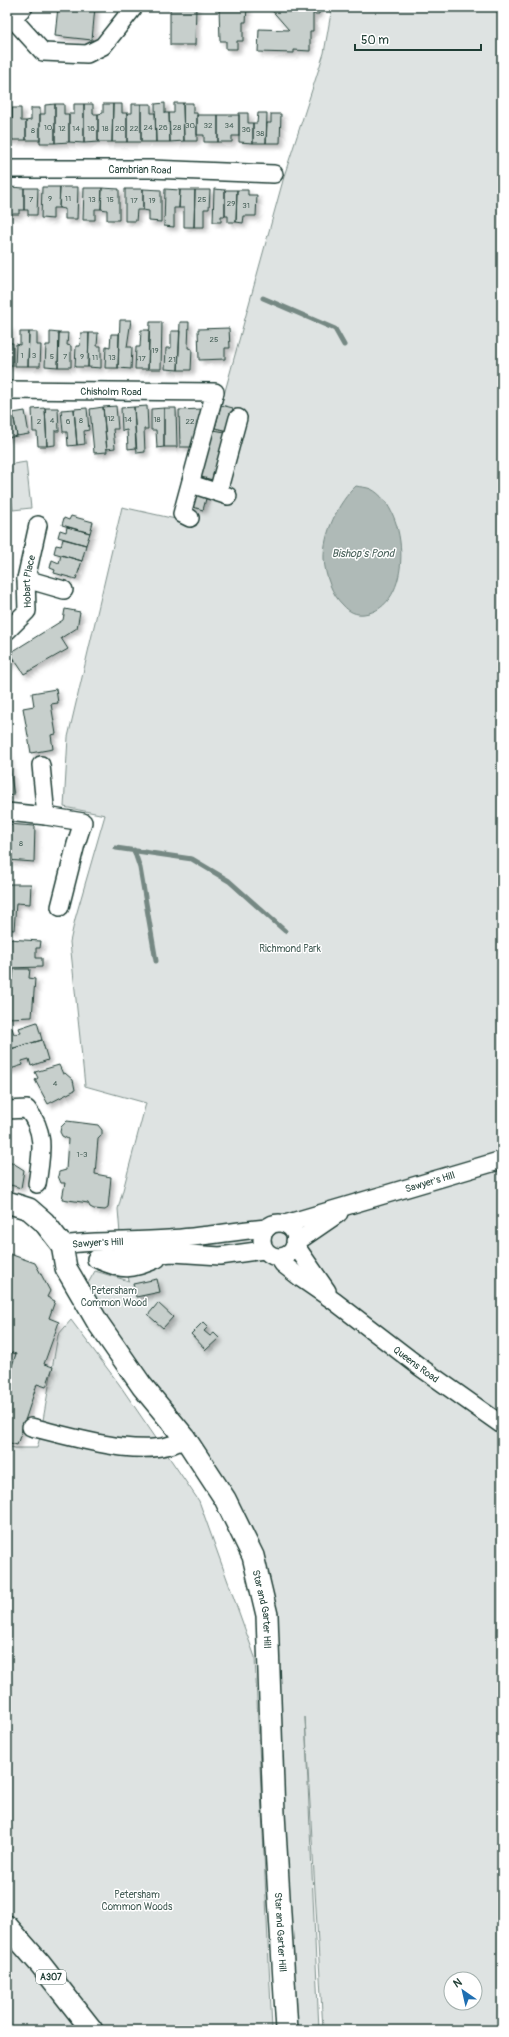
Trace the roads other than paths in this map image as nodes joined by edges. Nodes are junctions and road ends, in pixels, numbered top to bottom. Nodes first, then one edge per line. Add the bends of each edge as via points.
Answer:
1 (134, 7) edge
2 (15, 16) edge
3 (7, 169) edge
4 (274, 174) dead end
5 (7, 390) edge
6 (238, 418) dead end
7 (191, 484) junction
8 (190, 518) dead end
9 (38, 525) dead end
10 (26, 579) junction
11 (64, 590) dead end
12 (7, 631) edge
13 (41, 765) dead end
14 (7, 812) edge
15 (46, 816) junction
16 (60, 906) dead end
17 (7, 1110) edge
18 (502, 1160) edge
19 (37, 1184) dead end
20 (7, 1202) edge
21 (358, 1202) junction
22 (284, 1224) junction
23 (267, 1228) junction
24 (295, 1244) junction
25 (62, 1245) junction
26 (272, 1254) junction
27 (334, 1300) junction
28 (502, 1425) edge
29 (31, 1427) dead end
30 (185, 1438) junction
31 (7, 1926) edge
32 (92, 2030) edge
33 (287, 2030) edge

1 - 2 street via 103,46 87,54 43,52
3 - 4 street, Cambrian Road via 151,169
5 - 7 street, Chisholm Road via 215,392
6 - 7 street via 223,496
7 - 8 street via 182,514
9 - 10 street, Hobart Place
10 - 11 street
10 - 12 street, Hobart Place via 27,611
13 - 15 street
14 - 15 street
15 - 16 street via 84,822
17 - 19 street via 27,1109 38,1128 43,1148
18 - 21 street, Sawyer's Hill
20 - 25 main road via 29,1209 44,1222
21 - 22 street, Sawyer's Hill
21 - 24 street, Sawyer's Hill
22 - 23 street
22 - 24 street via 293,1231
23 - 25 street, Sawyer's Hill via 171,1239
23 - 26 street via 262,1239
24 - 26 street via 288,1255
24 - 27 street, Queens Road
25 - 26 street, Sawyer's Hill via 126,1269 173,1253 220,1256
25 - 30 main road, Star and Garter Hill via 66,1268 115,1349
26 - 27 street, Queens Road via 302,1279
27 - 28 street, Queens Road via 420,1367
29 - 30 street via 130,1448 176,1444
30 - 33 main road, Star and Garter Hill via 225,1499 253,1556 267,1615 274,1814
31 - 32 main road, A307

